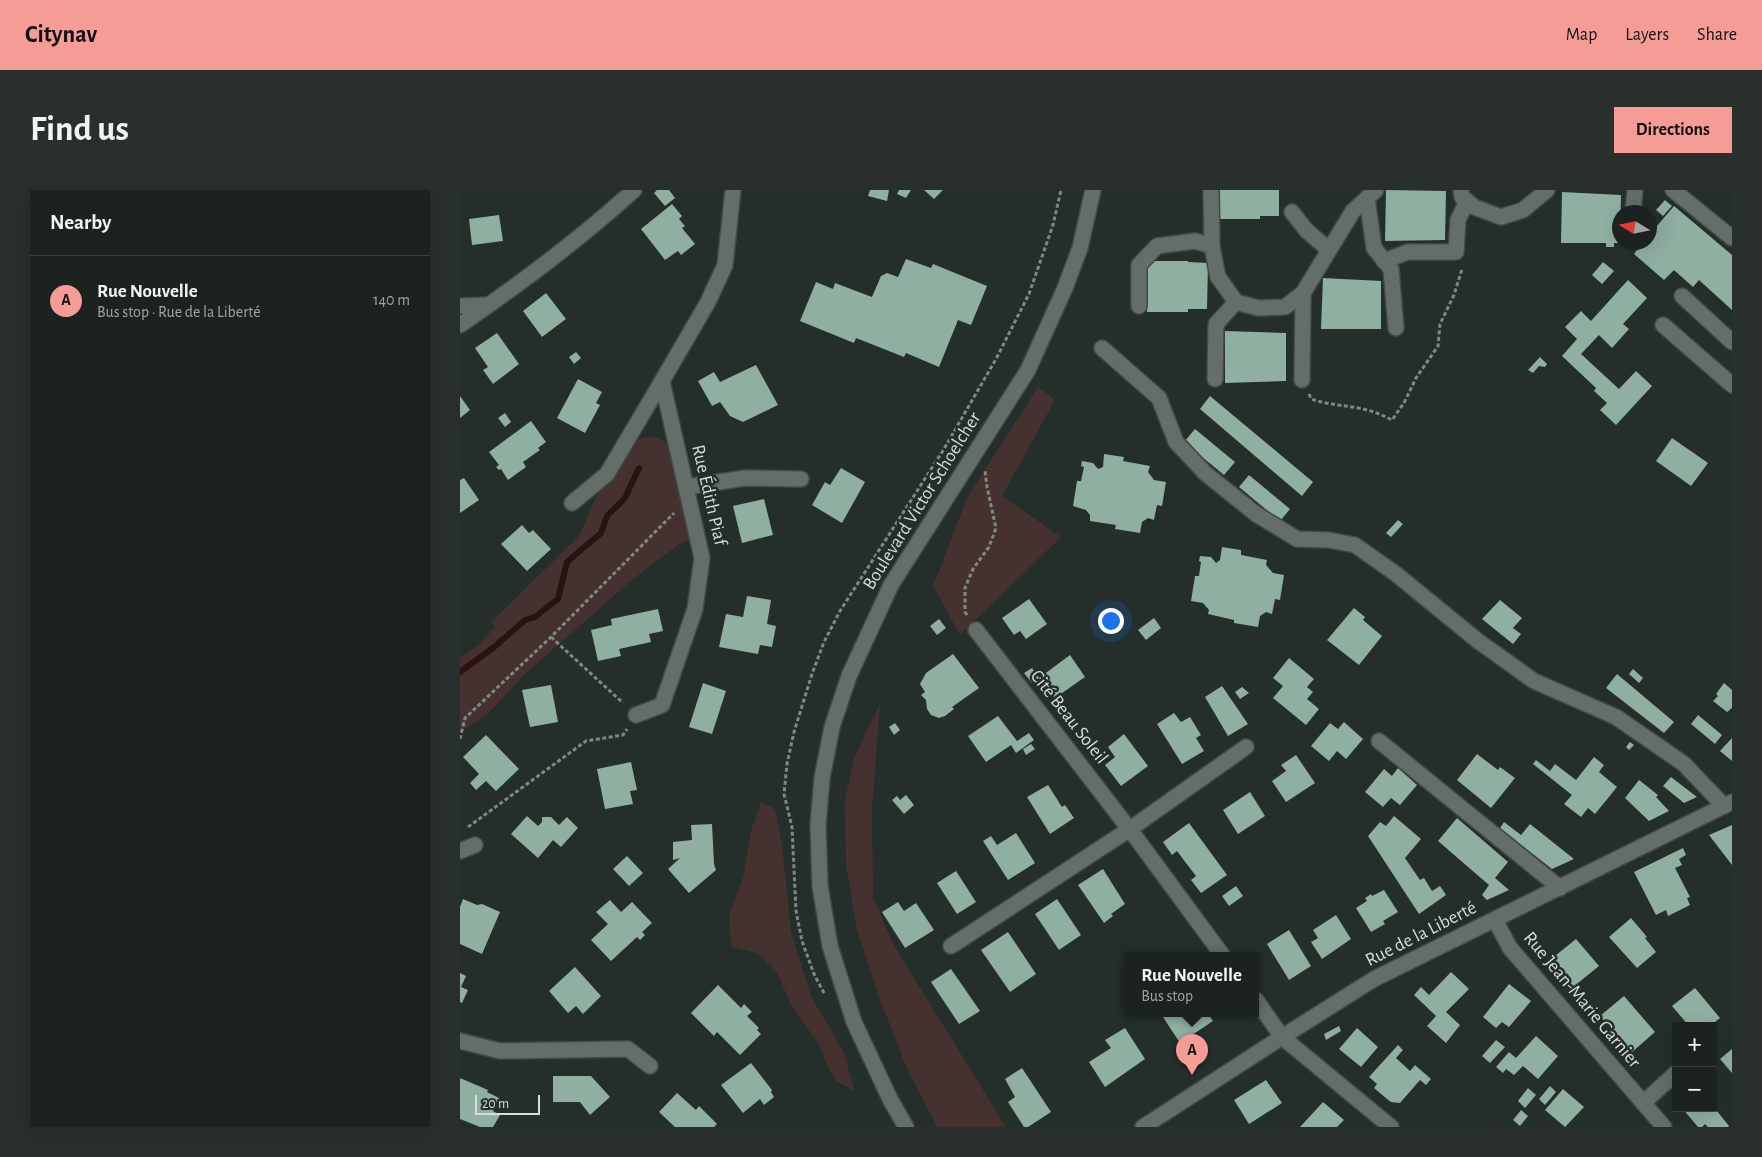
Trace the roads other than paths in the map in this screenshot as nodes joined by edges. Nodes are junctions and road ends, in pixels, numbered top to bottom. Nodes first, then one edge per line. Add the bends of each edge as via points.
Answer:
1 (634, 190) edge
2 (733, 190) edge
3 (1093, 190) edge
4 (1211, 190) edge
5 (1547, 190) edge
6 (1635, 190) edge
7 (1673, 190) edge
8 (1371, 194) edge
9 (1464, 196) edge
10 (1634, 205) edge
11 (1292, 212) dead end
12 (1732, 238) edge
13 (1212, 246) junction
14 (1329, 250) junction
15 (1384, 261) junction
16 (1303, 293) junction
17 (1682, 296) dead end
18 (1236, 302) junction
19 (489, 305) junction
20 (460, 306) edge
21 (1139, 306) dead end
22 (460, 325) edge
23 (1662, 325) dead end
24 (1396, 328) dead end
25 (1732, 342) edge
26 (1102, 348) dead end
27 (1215, 380) dead end
28 (1302, 380) road end
29 (662, 381) junction
30 (1732, 385) edge
31 (801, 479) dead end
32 (688, 493) junction
33 (572, 503) dead end
34 (976, 630) road end
35 (636, 715) road end
36 (1380, 741) dead end
37 (1246, 747) dead end
38 (1728, 804) edge
39 (1130, 829) junction
40 (475, 844) dead end
41 (460, 851) edge
42 (1560, 888) junction
43 (1494, 920) junction
44 (951, 946) dead end
45 (1220, 952) edge
46 (1259, 1004) edge
47 (1282, 1036) junction
48 (460, 1041) edge
49 (650, 1066) dead end
50 (1672, 1077) edge
51 (1643, 1103) junction
52 (906, 1127) edge
53 (1143, 1127) edge
54 (1391, 1127) edge
55 (1664, 1127) edge

1 - 19 street
2 - 29 street via 726,265
3 - 52 street, Boulevard Victor Schoelcher via 1080,248 1050,325 1028,370 891,585 849,676 832,727 822,778 818,825 820,886 830,946 854,1022
4 - 13 street
5 - 9 street via 1523,210 1501,217 1474,207
6 - 10 street
7 - 12 street
8 - 14 street via 1353,211
8 - 15 street via 1374,248
9 - 15 street via 1458,220 1456,252 1408,252
11 - 14 street via 1306,230
13 - 18 street via 1218,277
13 - 21 street via 1195,241 1157,246 1139,265
14 - 16 street
15 - 24 street via 1391,270
16 - 18 street via 1285,307 1258,308
16 - 28 street
17 - 25 street
18 - 27 street via 1216,324
19 - 20 street
19 - 22 street
23 - 30 street
26 - 38 street via 1159,398 1176,442 1205,473 1256,514 1297,539 1355,545 1534,681 1616,717 1684,764
29 - 32 street, Rue Édith Piaf
29 - 33 street via 607,474
31 - 32 street via 745,478
32 - 35 street, Rue Édith Piaf via 702,558 695,609 662,705
34 - 39 street, Cité Beau Soleil
36 - 42 street
37 - 39 street
38 - 42 street, Rue de la Liberté
39 - 44 street
39 - 45 street, Cité Beau Soleil
40 - 41 street
42 - 43 street, Rue de la Liberté
43 - 47 street, Rue de la Liberté via 1374,979
43 - 51 street, Rue Jean-Marie Garnier via 1510,948
46 - 47 street
47 - 53 street, Rue de la Liberté
47 - 54 street
48 - 49 street via 500,1051 628,1049
50 - 51 street
51 - 55 street, Rue Jean-Marie Garnier

